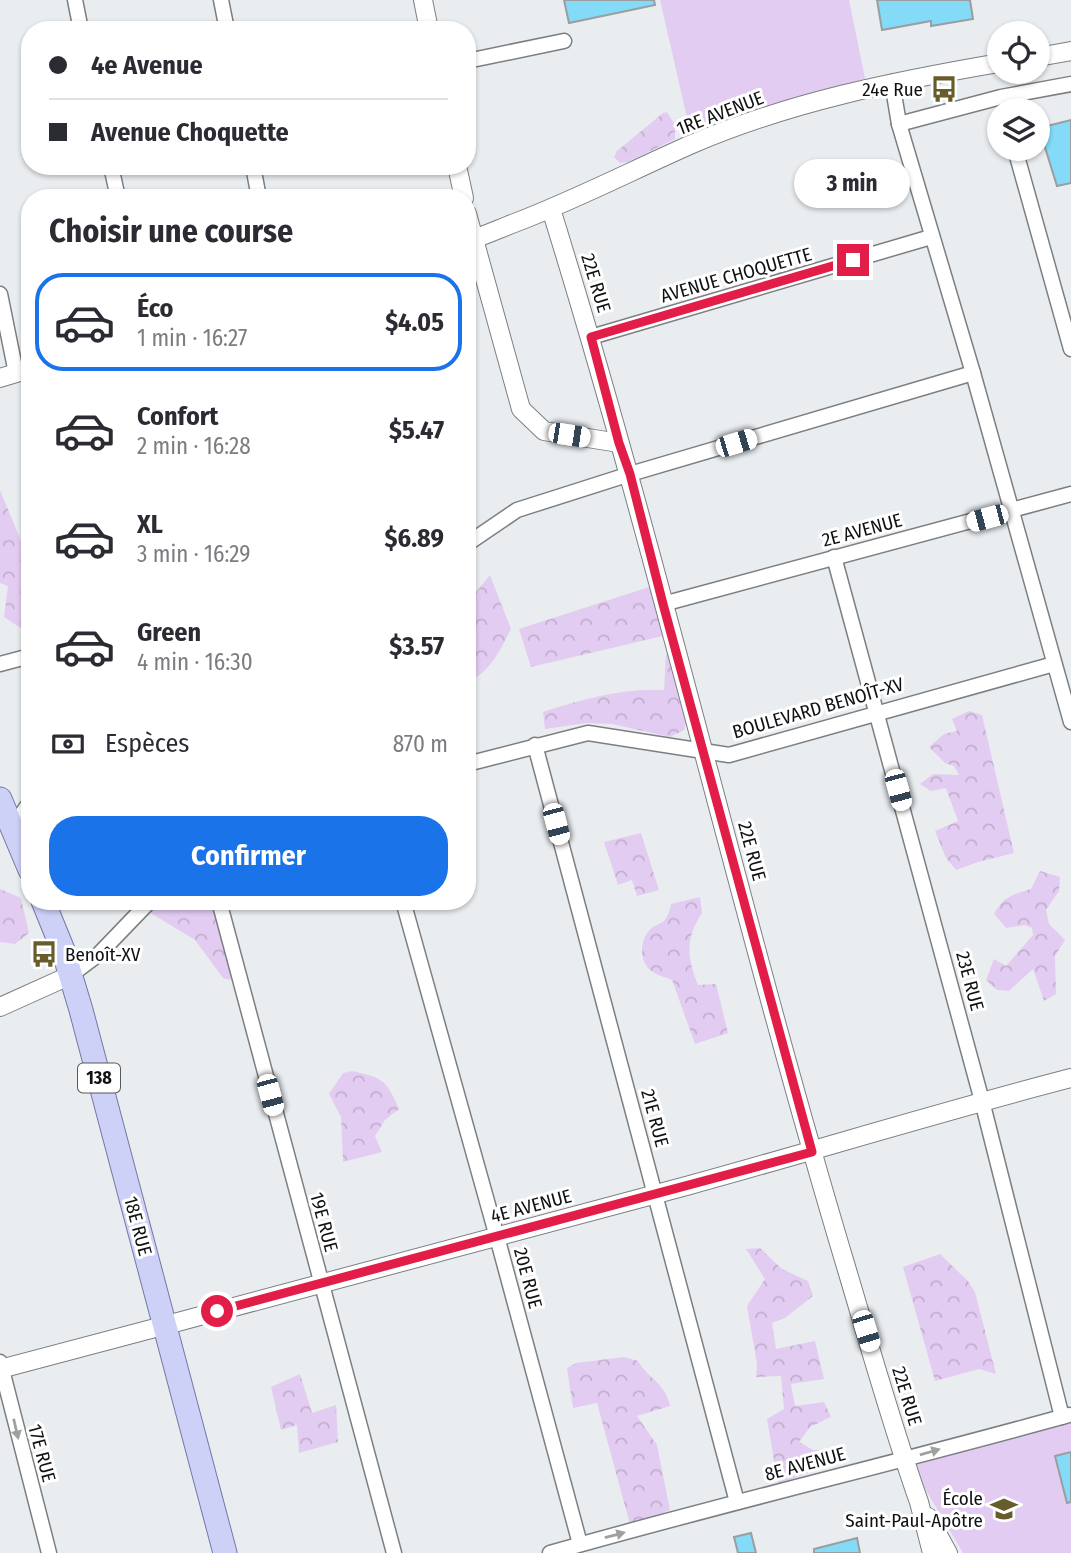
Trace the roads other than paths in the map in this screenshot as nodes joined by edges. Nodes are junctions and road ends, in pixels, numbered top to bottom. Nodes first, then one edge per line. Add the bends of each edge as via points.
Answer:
1 (75, 0) edge
2 (221, 0) edge
3 (423, 0) edge
4 (79, 21) edge
5 (224, 21) edge
6 (427, 21) edge
7 (564, 41) dead end
8 (1071, 51) edge
9 (1050, 55) edge
10 (476, 59) edge
11 (987, 65) edge
12 (892, 82) junction
13 (1071, 84) edge
14 (1023, 98) edge
15 (987, 107) edge
16 (899, 124) junction
17 (1018, 161) edge
18 (551, 209) junction
19 (931, 237) junction
20 (476, 238) edge
21 (476, 260) edge
22 (0, 294) edge
23 (591, 337) junction
24 (1071, 349) edge
25 (15, 373) edge
26 (974, 373) junction
27 (619, 443) junction
28 (630, 474) junction
29 (1071, 494) edge
30 (1012, 511) junction
31 (476, 538) edge
32 (834, 557) junction
33 (663, 604) junction
34 (21, 658) edge
35 (0, 664) edge
36 (1054, 664) junction
37 (876, 713) junction
38 (1071, 722) edge
39 (535, 745) junction
40 (703, 750) junction
41 (476, 761) edge
42 (0, 799) edge
43 (21, 815) edge
44 (12, 828) junction
45 (21, 849) edge
46 (47, 910) edge
47 (141, 910) edge
48 (221, 910) edge
49 (406, 910) edge
50 (71, 975) junction
51 (0, 1007) edge
52 (1071, 1078) edge
53 (982, 1101) junction
54 (812, 1152) junction
55 (655, 1195) junction
56 (497, 1237) junction
57 (320, 1284) junction
58 (165, 1324) junction
59 (1, 1367) edge
60 (1066, 1416) edge
61 (904, 1460) junction
62 (737, 1502) junction
63 (919, 1502) junction
64 (580, 1544) junction
65 (49, 1553) edge
66 (225, 1553) edge
67 (394, 1553) edge
68 (550, 1553) edge
69 (932, 1553) edge
70 (948, 1553) edge

1 - 4 street
2 - 5 street
3 - 6 street
7 - 10 street
8 - 9 street
11 - 12 street, 1RE AVENUE
12 - 16 street
12 - 18 street, 1RE AVENUE via 741,125
13 - 14 street
15 - 16 street
16 - 19 street
17 - 24 street
18 - 20 street, 1RE AVENUE
18 - 23 street, 22E RUE
19 - 23 street, AVENUE CHOQUETTE
19 - 26 street
21 - 27 street via 521,409 544,432
22 - 25 street
23 - 27 street, 22E RUE
26 - 28 street
26 - 30 street
27 - 28 street, 22E RUE
28 - 31 street via 517,510
28 - 33 street, 22E RUE
29 - 30 street, 2E AVENUE
30 - 32 street, 2E AVENUE
30 - 36 street
32 - 33 street, 2E AVENUE
32 - 37 street, 23E RUE
33 - 40 street, 22E RUE
34 - 35 street
36 - 37 street, BOULEVARD BENOÎT-XV
36 - 38 street
37 - 40 street, BOULEVARD BENOÎT-XV via 729,755
37 - 53 street, 23E RUE
39 - 40 street, BOULEVARD BENOÎT-XV via 588,733
39 - 41 street, BOULEVARD BENOÎT-XV
39 - 55 street, 21E RUE
40 - 54 street, 22E RUE
42 - 44 main road
43 - 44 street
44 - 45 main road
46 - 50 main road, 18E RUE / 138
47 - 50 street via 99,954
48 - 57 street, 19E RUE
49 - 56 street, 20E RUE
50 - 51 street
50 - 58 main road, 18E RUE / 138
52 - 53 street, 4E AVENUE
53 - 54 street, 4E AVENUE
53 - 60 street, 23E RUE
54 - 55 street, 4E AVENUE
54 - 61 street, 22E RUE
55 - 56 street, 4E AVENUE
55 - 62 street, 21E RUE
56 - 57 street, 4E AVENUE
56 - 64 street, 20E RUE
57 - 58 street, 4E AVENUE
57 - 67 street, 19E RUE
58 - 59 street, 4E AVENUE
58 - 66 main road, 18E RUE / 138
59 -> 65 street, 17E RUE
61 -> 60 street, 8E AVENUE
61 - 62 street, 8E AVENUE
61 - 63 street, 22E RUE
64 -> 62 street, 8E AVENUE
63 - 69 street, 22E RUE
63 - 70 street, 22E RUE
64 - 68 street, 8E AVENUE

